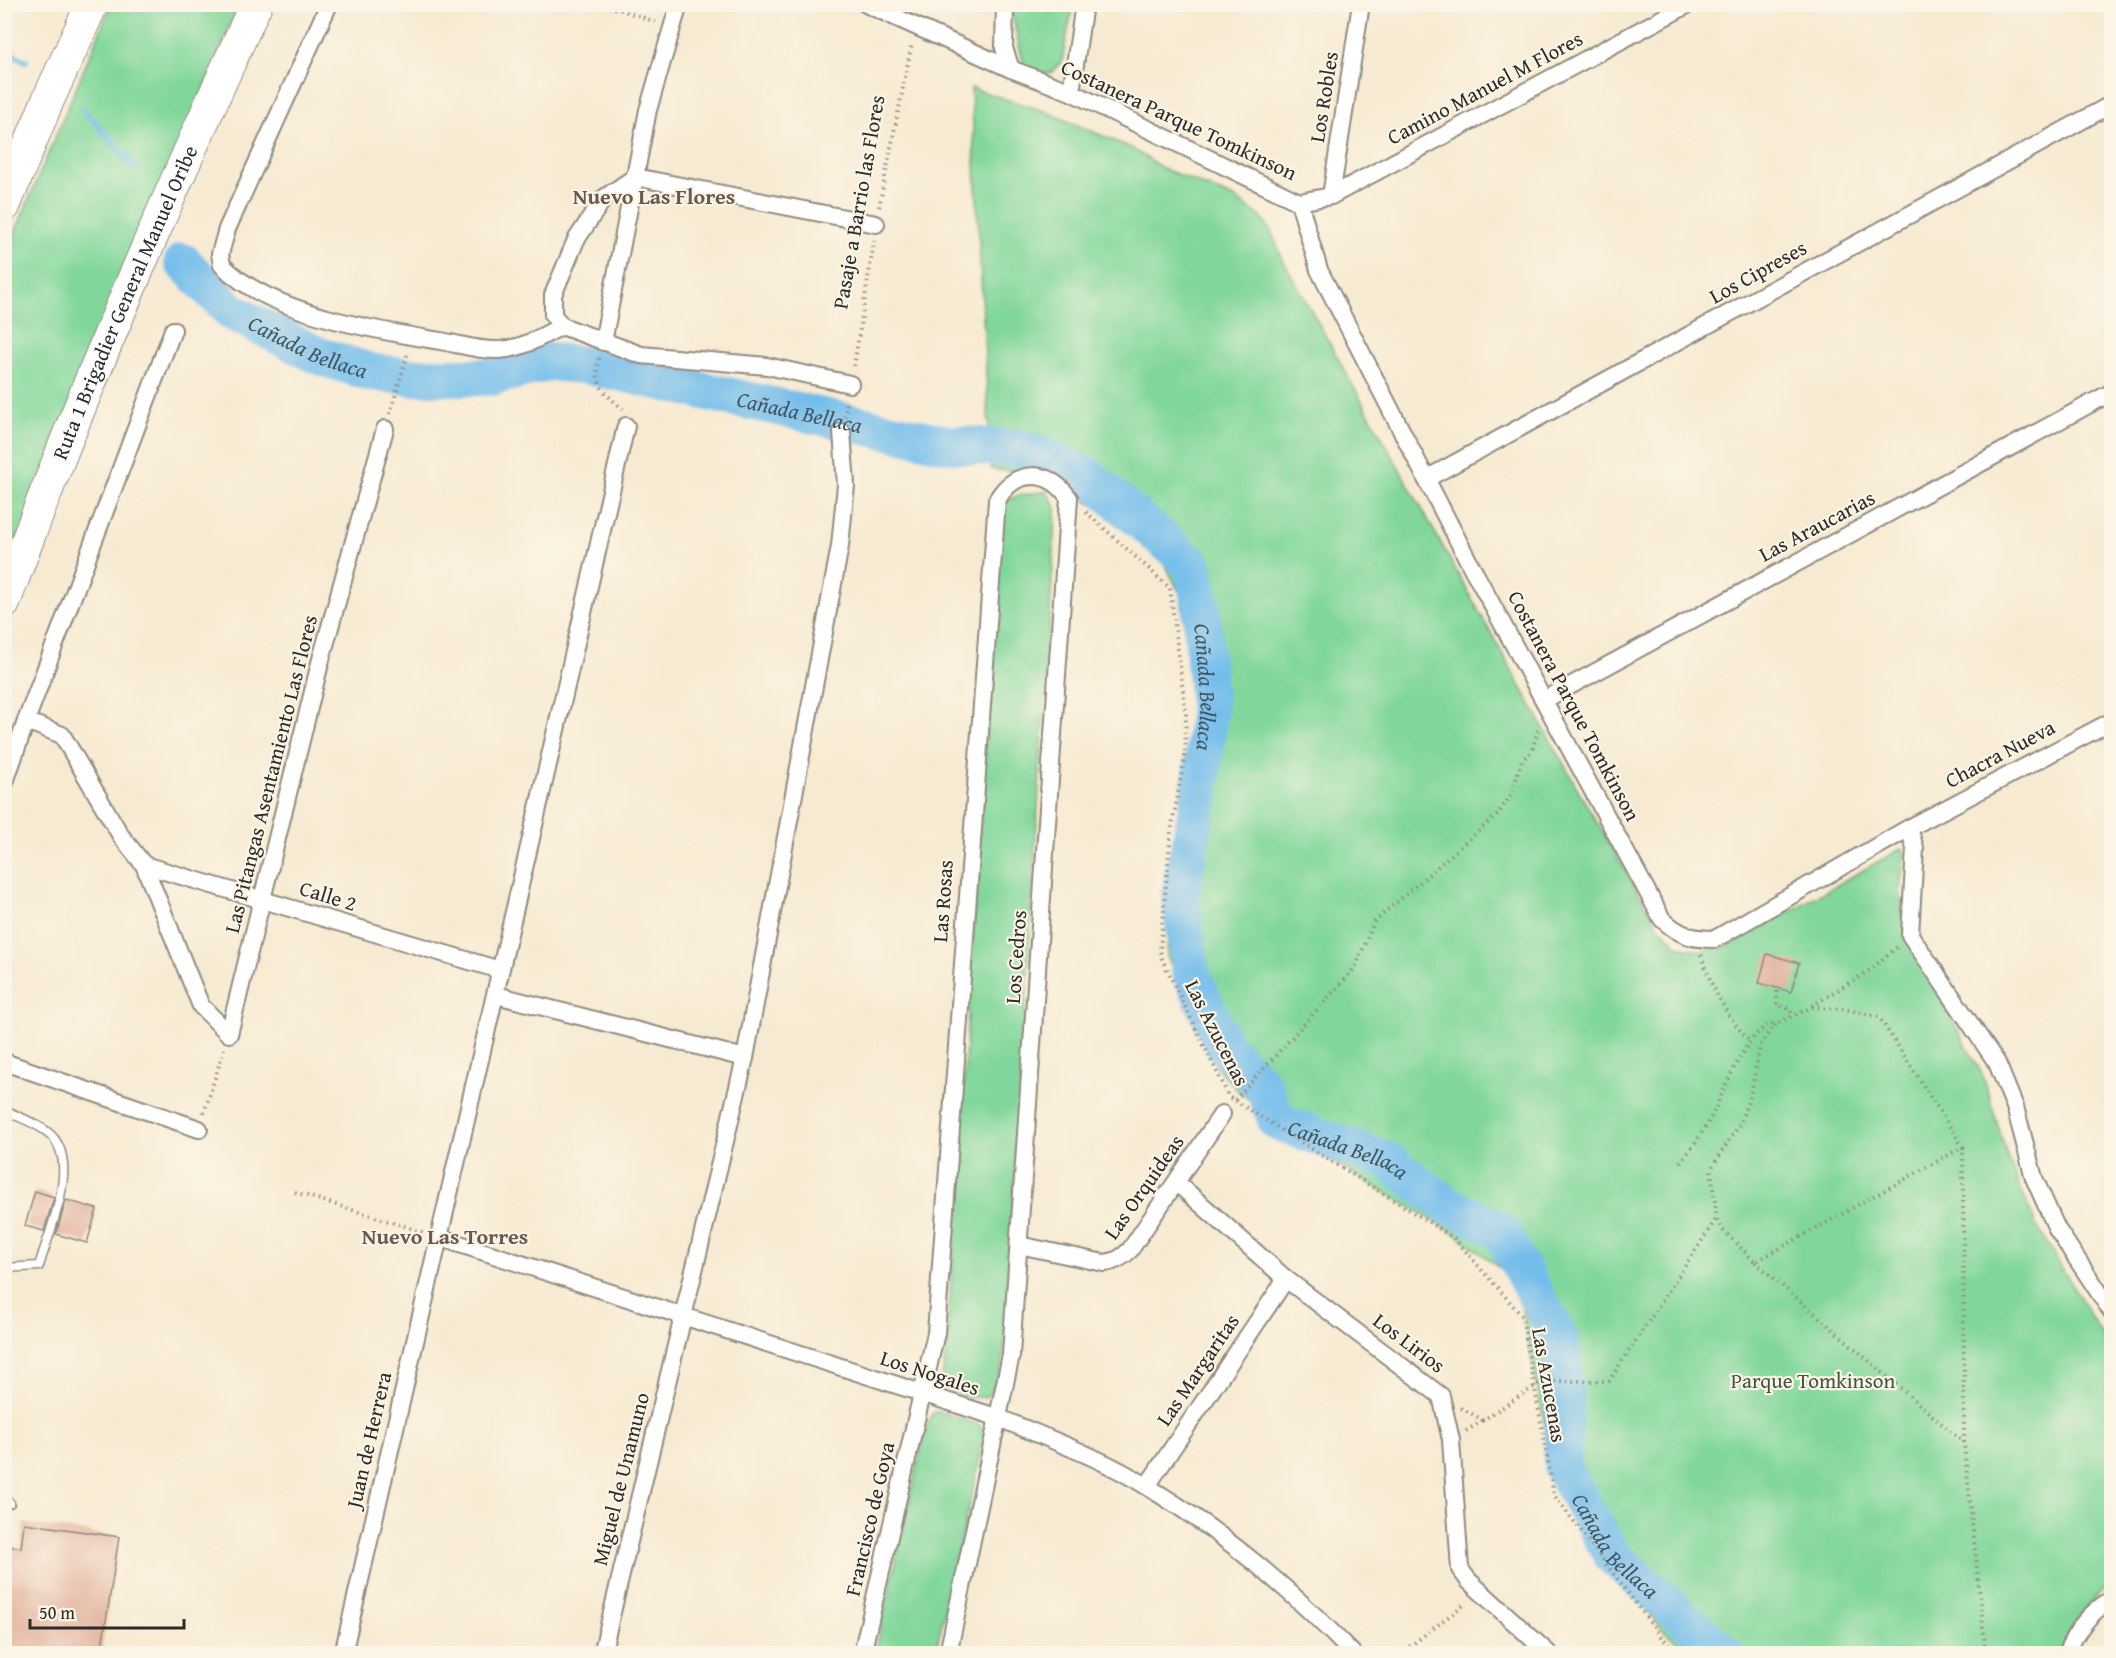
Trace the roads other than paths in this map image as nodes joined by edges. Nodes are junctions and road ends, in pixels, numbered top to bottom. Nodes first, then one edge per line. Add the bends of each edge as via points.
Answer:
1 (92, 4) edge
2 (256, 4) edge
3 (268, 4) edge
4 (329, 4) edge
5 (679, 4) edge
6 (866, 4) edge
7 (1005, 4) edge
8 (1084, 4) edge
9 (1360, 4) edge
10 (1689, 4) edge
11 (237, 45) junction
12 (1011, 69) junction
13 (1071, 92) junction
14 (2112, 104) edge
15 (635, 177) junction
16 (1331, 196) junction
17 (1299, 202) junction
18 (4, 206) edge
19 (876, 224) road end
20 (562, 326) junction
21 (173, 330) dead end
22 (603, 342) junction
23 (850, 384) road end
24 (2112, 392) edge
25 (626, 426) road end
26 (385, 429) dead end
27 (842, 432) dead end
28 (1426, 479) junction
29 (1069, 498) joint
30 (4, 603) edge
31 (1544, 700) junction
32 (26, 721) junction
33 (2112, 721) edge
34 (4, 785) edge
35 (1909, 828) junction
36 (144, 865) junction
37 (264, 900) junction
38 (500, 970) junction
39 (495, 994) junction
40 (745, 1058) junction
41 (4, 1062) edge
42 (4, 1110) edge
43 (1222, 1114) dead end
44 (199, 1129) road end
45 (1177, 1183) junction
46 (438, 1237) junction
47 (1018, 1245) junction
48 (4, 1268) edge
49 (1287, 1278) junction
50 (2112, 1312) edge
51 (684, 1315) junction
52 (922, 1395) junction
53 (999, 1418) junction
54 (1147, 1486) junction
55 (2112, 1599) edge
56 (343, 1653) edge
57 (602, 1653) edge
58 (862, 1653) edge
59 (948, 1653) edge
60 (1353, 1653) edge
61 (1549, 1653) edge
62 (2066, 1653) edge

1 - 18 highway
2 - 11 highway, Ruta 1 Brigadier General Manuel Oribe
3 - 11 highway
4 - 20 street via 227,230 220,254 222,265 239,280 278,300 379,331 496,350 529,343
5 - 15 street via 648,110
6 - 12 street, Costanera Parque Tomkinson
7 - 12 street via 1004,48
8 - 13 street
9 - 16 street, Los Robles
10 - 16 street, Camino Manuel M Flores
11 - 30 highway, Ruta 1 Brigadier General Manuel Oribe via 152,237
12 - 13 street, Costanera Parque Tomkinson
13 - 17 street, Costanera Parque Tomkinson
14 - 28 street, Los Cipreses
15 - 19 street
15 - 20 street via 604,198 576,240 553,295 554,315
15 - 22 street
16 - 17 street, Camino Manuel M Flores
17 - 28 street, Costanera Parque Tomkinson via 1319,270
20 - 22 street
21 - 32 street
22 - 23 street via 657,357 767,366
24 - 31 street, Las Araucarias
25 - 38 street, Juan de Herrera
26 - 37 street, Las Pitangas Asentamiento Las Flores via 320,663
27 - 40 street, Miguel de Unamuno via 846,486 840,546
28 - 31 street, Costanera Parque Tomkinson
29 - 47 street, Los Cedros
29 - 52 street, Las Rosas via 1043,476 1013,482 997,500 936,1333
31 - 35 street, Costanera Parque Tomkinson via 1662,919 1678,934 1715,939
32 - 34 street
32 - 36 street via 62,735 121,836
33 - 35 street, Chacra Nueva
35 - 50 street via 1915,848 1910,935 1997,1063 2015,1107 2034,1178 2057,1229
36 - 37 street, Calle 2
36 - 37 street, Las Pitangas Asentamiento Las Flores via 201,1006 229,1034
37 - 38 street, Calle 2
38 - 39 street, Juan de Herrera
39 - 40 street
39 - 46 street, Juan de Herrera
40 - 51 street, Miguel de Unamuno
41 - 44 street
42 - 48 lane via 48,1131 62,1149 65,1177 39,1266
43 - 45 street, Las Orquideas
45 - 47 street, Las Orquideas via 1131,1250 1115,1262
45 - 49 street, Los Lirios
46 - 51 street, Los Nogales
46 - 56 street, Juan de Herrera
47 - 53 street, Los Cedros via 1011,1355
49 - 54 street, Las Margaritas
49 - 61 street, Los Lirios via 1441,1396 1451,1440 1460,1569
51 - 52 street, Los Nogales
51 - 57 street, Miguel de Unamuno
52 - 53 street, Los Nogales
52 - 58 street, Francisco de Goya
53 - 54 street, Los Nogales via 1087,1455
53 - 59 street
54 - 60 street, Los Nogales via 1245,1555 1310,1609
55 - 62 street via 2077,1628

